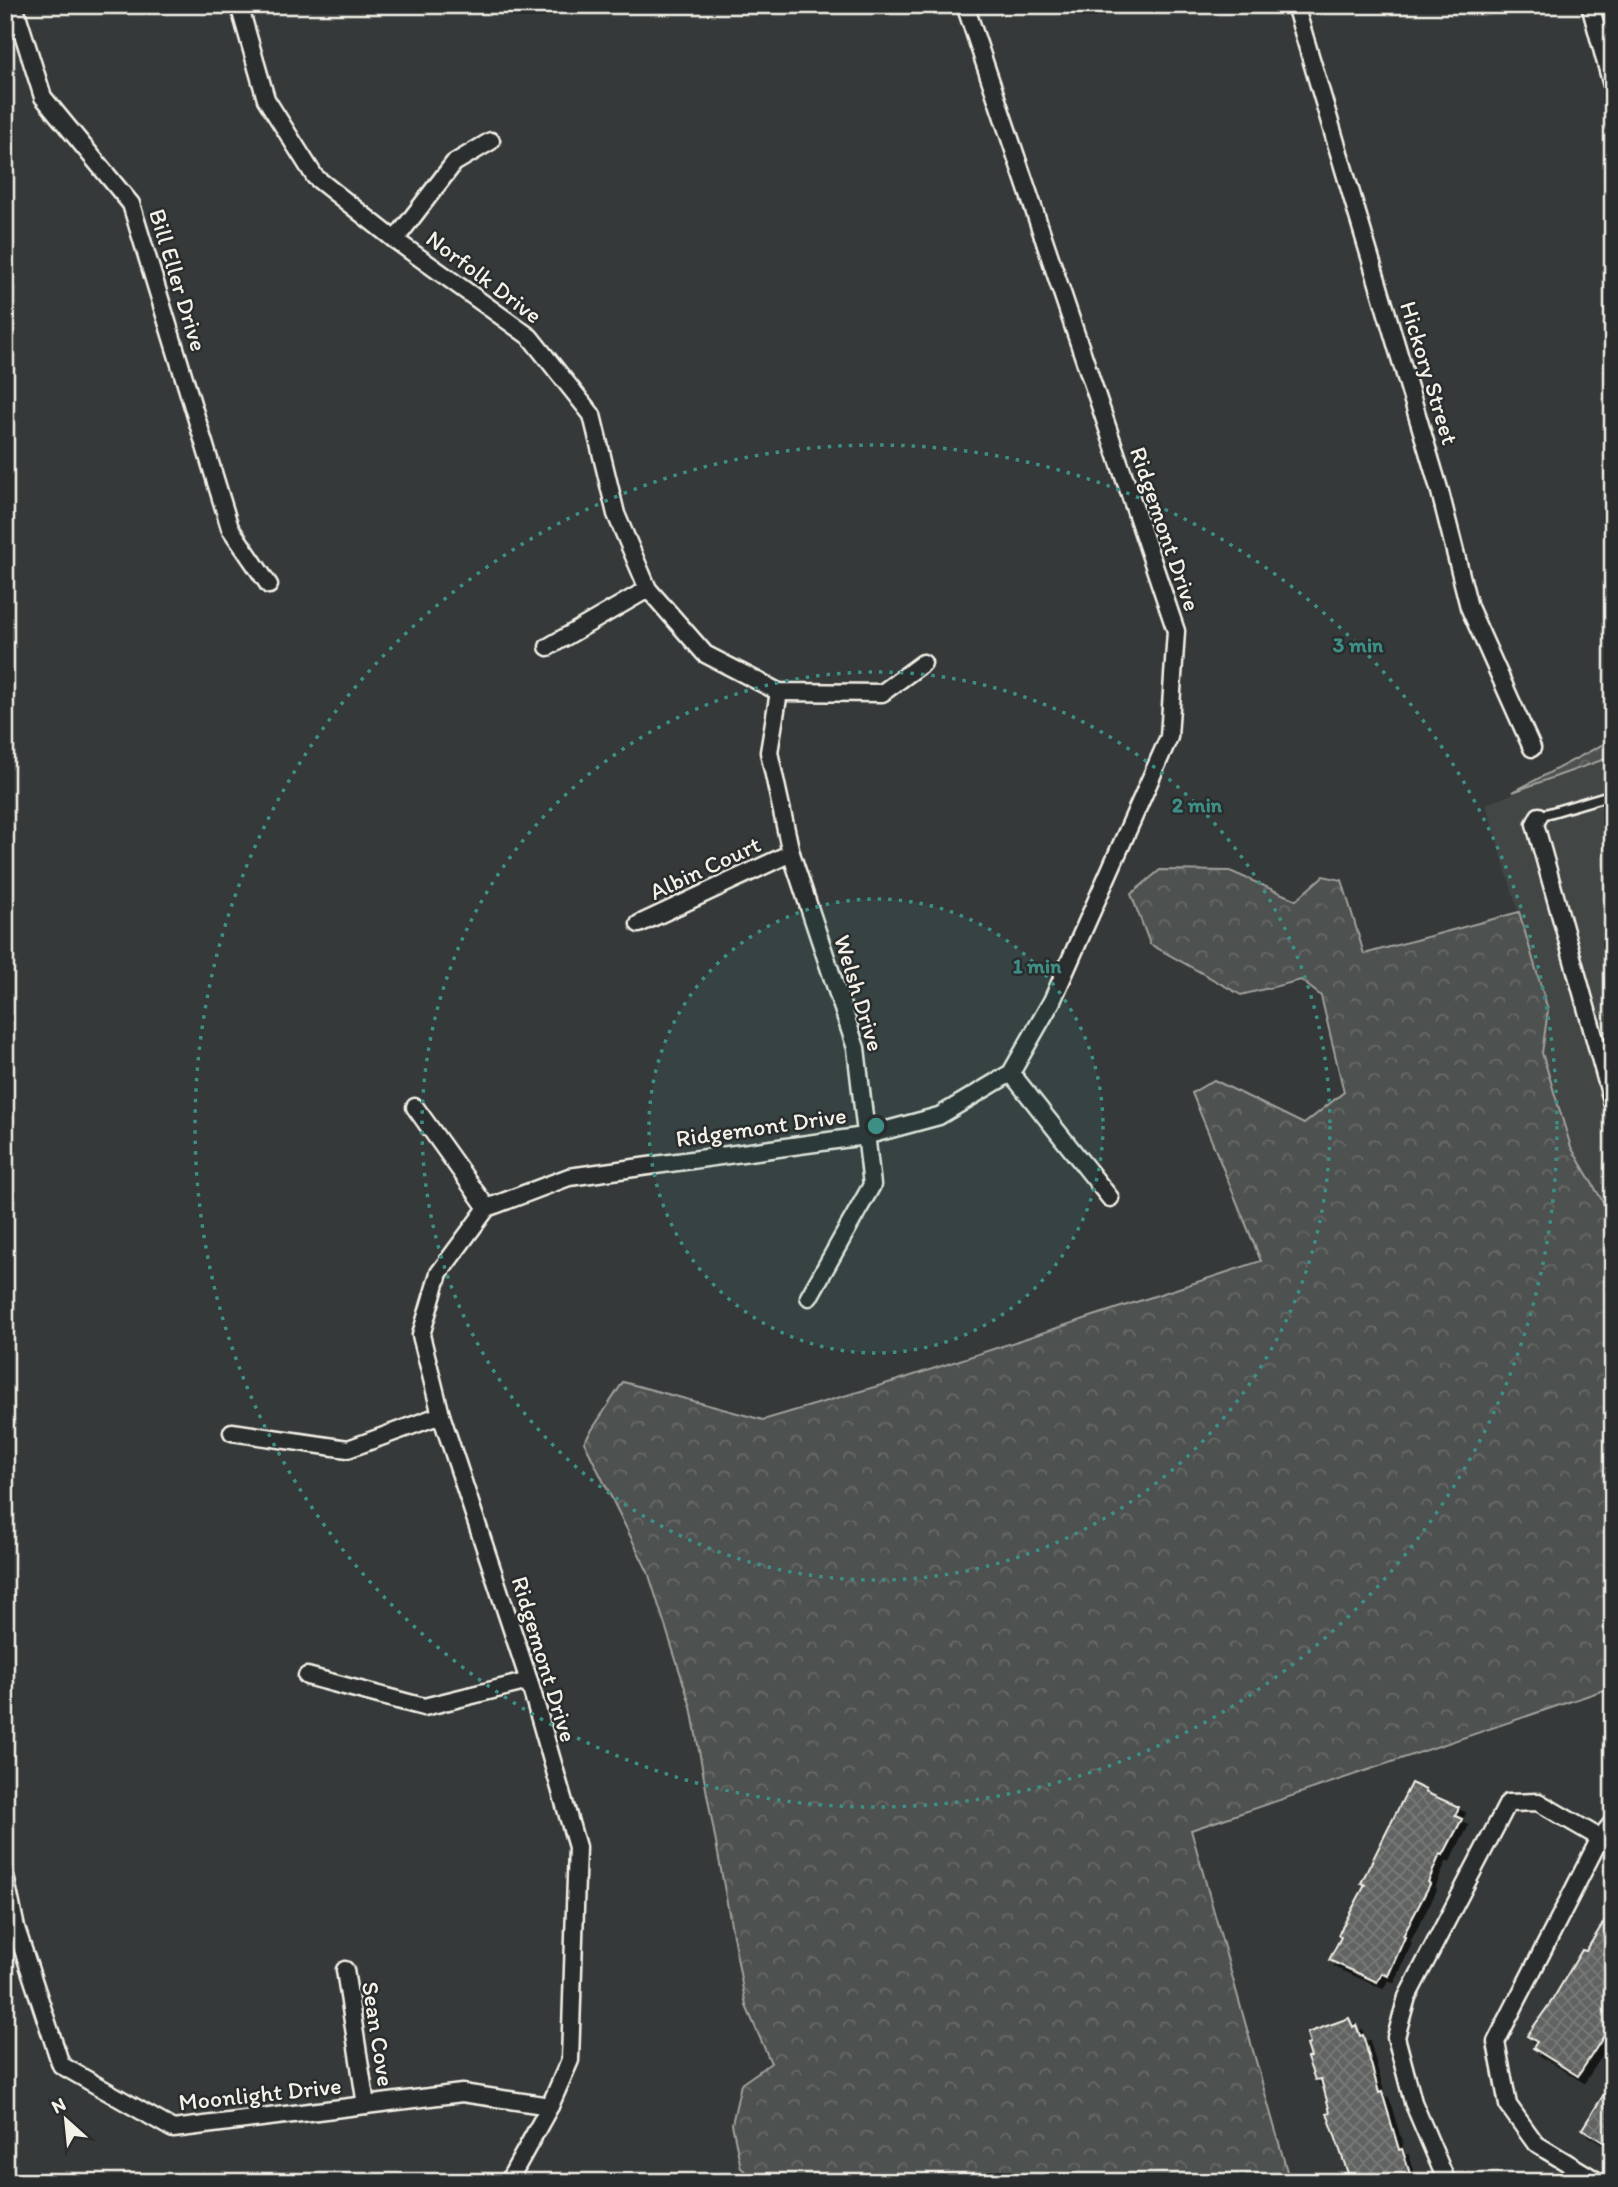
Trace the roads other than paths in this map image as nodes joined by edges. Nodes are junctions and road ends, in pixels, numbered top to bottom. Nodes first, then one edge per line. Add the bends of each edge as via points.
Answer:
1 (14, 5) edge
2 (239, 5) edge
3 (965, 5) edge
4 (1295, 5) edge
5 (1590, 5) edge
6 (1613, 89) edge
7 (491, 141) dead end
8 (395, 240) junction
9 (270, 585) dead end
10 (648, 589) junction
11 (548, 647) dead end
12 (923, 663) dead end
13 (779, 692) junction
14 (1532, 748) dead end
15 (1613, 794) edge
16 (1539, 816) joint
17 (791, 853) junction
18 (639, 924) dead end
19 (1607, 1063) edge
20 (1011, 1073) junction
21 (1613, 1104) edge
22 (415, 1108) dead end
23 (865, 1136) junction
24 (1110, 1198) dead end
25 (487, 1208) junction
26 (810, 1297) dead end
27 (441, 1415) junction
28 (232, 1432) dead end
29 (307, 1676) dead end
30 (529, 1681) junction
31 (1613, 1822) edge
32 (1600, 1838) junction
33 (5, 1876) edge
34 (345, 1970) dead end
35 (366, 2105) junction
36 (550, 2106) junction
37 (508, 2182) edge
38 (1447, 2182) edge
39 (1599, 2182) edge

1 - 9 street, Bill Eller Drive via 43,97 131,204 230,528
2 - 8 street, Norfolk Drive via 266,99 316,177
3 - 20 street, Ridgemont Drive via 1176,631 1170,737 1052,1001
4 - 14 street, Hickory Street via 1440,492 1469,607
5 - 6 street
7 - 8 street via 454,163
8 - 10 street, Norfolk Drive via 530,337 592,415 616,514
10 - 11 street
10 - 13 street, Norfolk Drive via 705,654
12 - 13 street, Norfolk Drive via 882,693
13 - 17 street, Welsh Drive via 769,752
15 - 16 lane
16 - 19 street via 1535,824
17 - 18 street, Albin Court
17 - 23 street, Welsh Drive via 856,1048
19 - 21 street
20 - 23 street, Ridgemont Drive via 939,1115
20 - 24 street
22 - 25 street
23 - 25 street, Ridgemont Drive via 569,1177
23 - 26 street, Welsh Drive via 872,1185
25 - 27 street, Ridgemont Drive via 439,1273 421,1335
27 - 28 street via 348,1449
27 - 30 street, Ridgemont Drive
29 - 30 street via 424,1707
30 - 36 street, Ridgemont Drive via 577,1847 570,2060
31 - 32 street
32 - 38 street via 1538,1802 1508,1803 1407,1997 1396,2037 1413,2102
32 - 39 street via 1496,2042 1508,2105 1536,2144
33 - 35 street, Moonlight Drive via 16,1928 61,2065 173,2129
34 - 35 street, Sean Cove
35 - 36 street, Moonlight Drive via 462,2093
36 - 37 street, Ridgemont Drive

